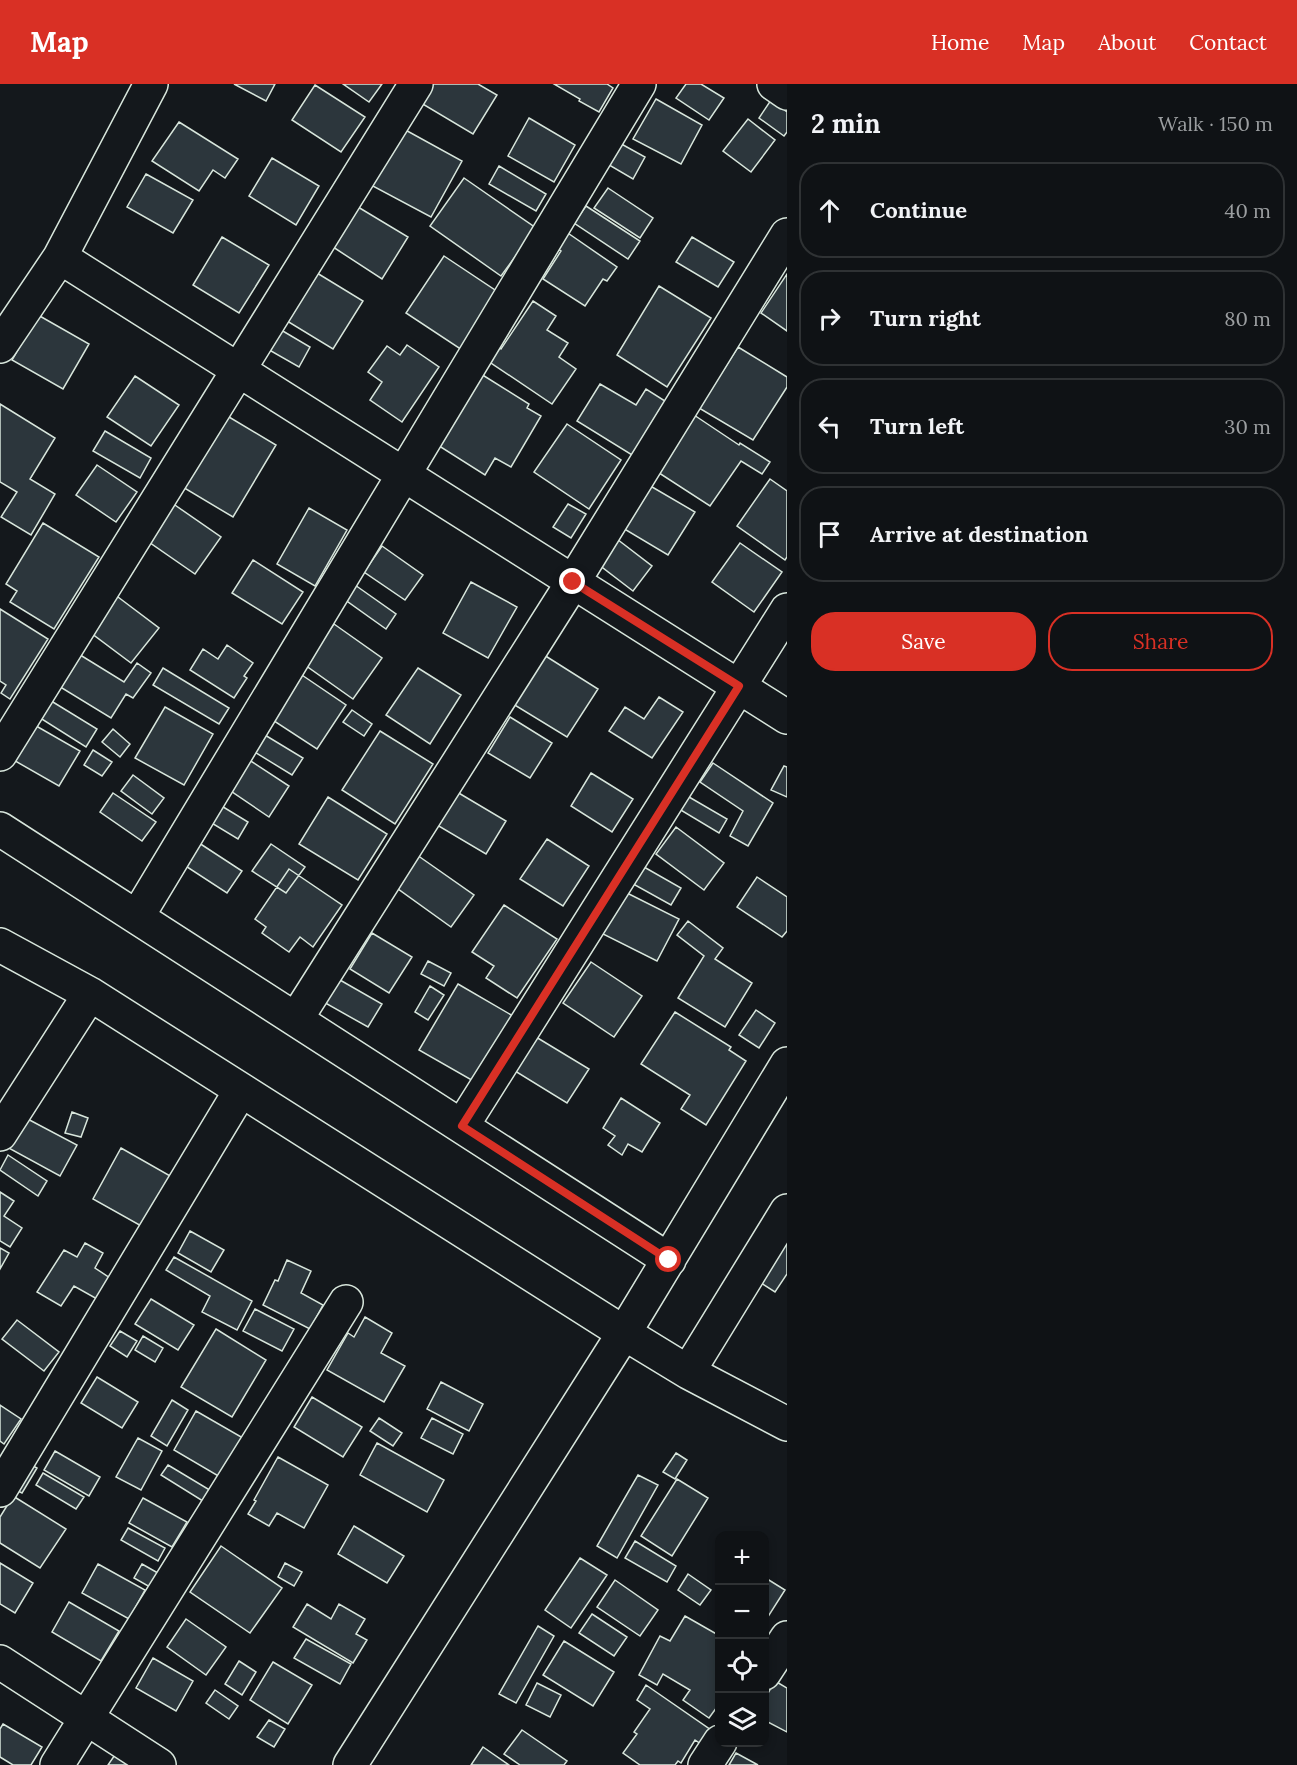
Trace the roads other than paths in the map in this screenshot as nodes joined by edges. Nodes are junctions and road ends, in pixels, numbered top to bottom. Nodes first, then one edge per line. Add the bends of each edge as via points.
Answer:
1 (151, 84) edge
2 (416, 84) edge
3 (639, 84) edge
4 (774, 84) edge
5 (787, 93) edge
6 (787, 235) edge
7 (60, 257) junction
8 (0, 346) edge
9 (239, 371) junction
10 (404, 475) junction
11 (573, 582) junction
12 (787, 610) edge
13 (739, 686) junction
14 (787, 717) edge
15 (0, 754) edge
16 (0, 829) edge
17 (137, 917) junction
18 (0, 945) edge
19 (90, 994) junction
20 (296, 1019) junction
21 (787, 1064) edge
22 (241, 1090) junction
23 (462, 1126) junction
24 (0, 1134) edge
25 (787, 1211) edge
26 (669, 1260) junction
27 (346, 1302) dead end
28 (624, 1333) junction
29 (688, 1372) junction
30 (787, 1424) edge
31 (0, 1490) edge
32 (787, 1638) edge
33 (0, 1662) edge
34 (769, 1667) edge
35 (87, 1718) junction
36 (717, 1747) edge
37 (57, 1765) edge
38 (159, 1765) edge
39 (350, 1765) edge
40 (705, 1765) edge

1 - 7 street
2 - 9 street
3 - 10 street
4 - 5 street
6 - 11 street
7 - 8 street
7 - 9 street
9 - 10 street
9 - 15 street
10 - 11 street
10 - 17 street
11 - 13 street
11 - 20 street
12 - 13 street
13 - 14 street
13 - 23 street
16 - 17 street
17 - 20 street
18 - 19 street
19 - 22 street
19 - 24 street
20 - 23 street
21 - 26 street
22 - 28 street
22 - 31 street
23 - 26 street
25 - 29 street
26 - 28 street
27 - 35 street
28 - 29 street
28 - 39 street
29 - 30 street
32 - 34 street
33 - 35 street
35 - 37 street
35 - 38 street
36 - 40 street

